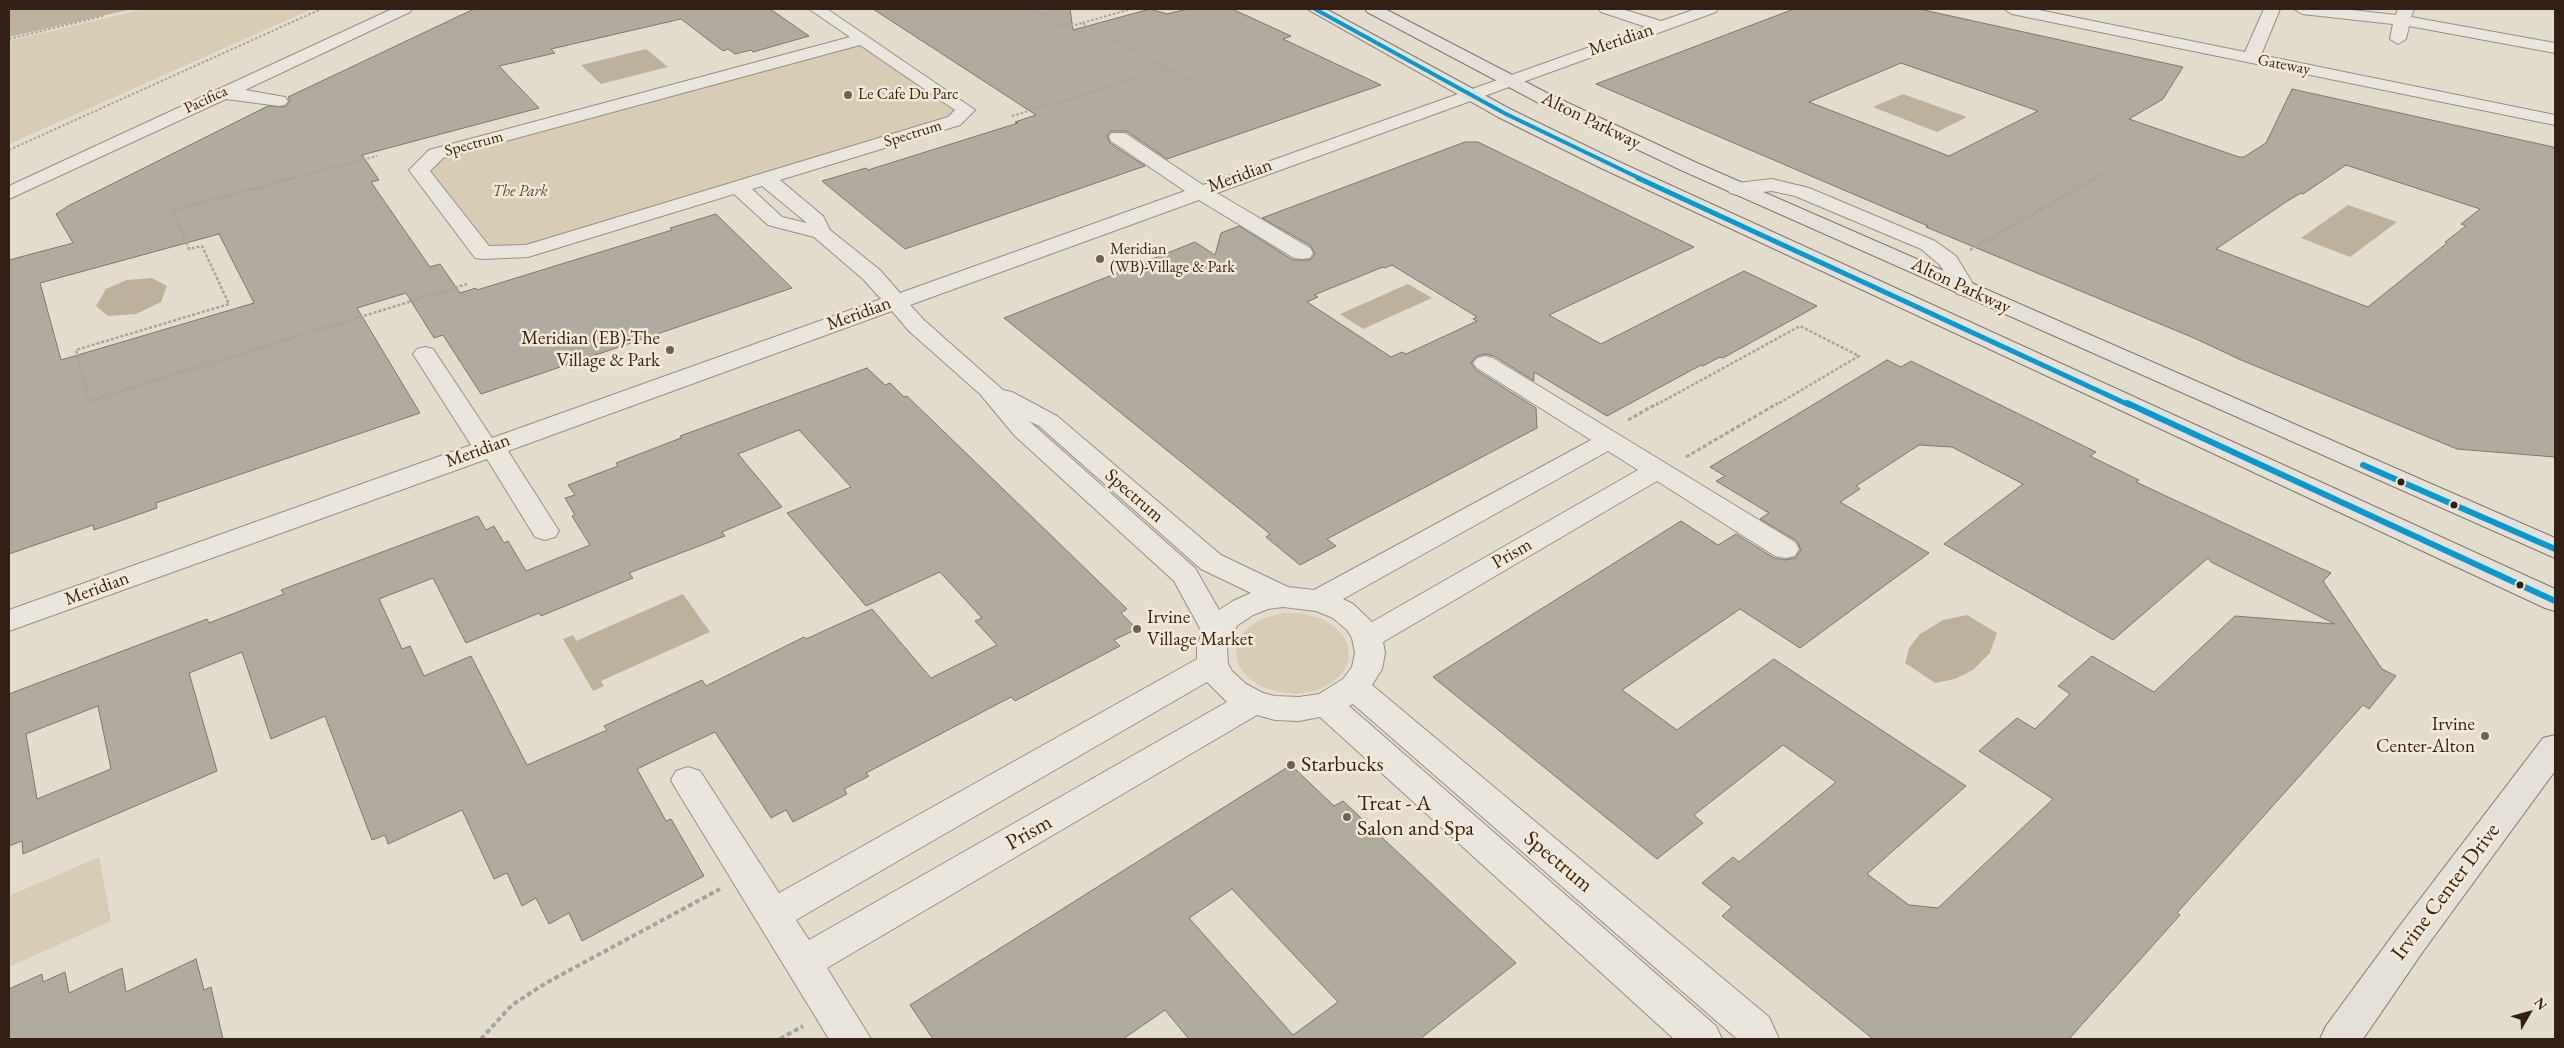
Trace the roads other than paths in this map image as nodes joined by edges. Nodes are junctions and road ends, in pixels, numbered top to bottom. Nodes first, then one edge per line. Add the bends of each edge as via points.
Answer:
1 (404, 9) edge
2 (818, 9) edge
3 (1316, 9) edge
4 (1373, 9) edge
5 (1608, 9) edge
6 (1710, 9) edge
7 (2012, 9) edge
8 (2272, 9) edge
9 (2302, 9) edge
10 (2404, 14) edge
11 (1660, 26) junction
12 (2398, 39) dead end
13 (863, 40) junction
14 (2555, 48) edge
15 (2250, 58) junction
16 (1507, 80) junction
17 (221, 93) junction
18 (1468, 94) junction
19 (279, 101) dead end
20 (2555, 120) edge
21 (1118, 137) dead end
22 (766, 178) junction
23 (738, 187) junction
24 (1200, 191) junction
25 (9, 193) edge
26 (821, 233) junction
27 (1302, 254) dead end
28 (894, 301) junction
29 (425, 354) dead end
30 (1485, 363) dead end
31 (988, 389) junction
32 (1605, 438) junction
33 (489, 447) junction
34 (1659, 471) junction
35 (545, 531) dead end
36 (1786, 549) dead end
37 (2555, 549) edge
38 (1283, 597) junction
39 (1318, 601) junction
40 (2555, 601) edge
41 (9, 621) edge
42 (1367, 638) junction
43 (1215, 648) junction
44 (1340, 695) junction
45 (1253, 702) junction
46 (2555, 747) edge
47 (688, 780) dead end
48 (772, 915) junction
49 (804, 964) junction
50 (851, 1039) edge
51 (1702, 1039) edge
52 (1759, 1039) edge
53 (2340, 1039) edge

1 - 17 street, Pacifica
2 - 13 street, Spectrum
3 - 18 main road, Alton Parkway
4 - 16 main road, Alton Parkway
5 - 11 street
6 - 11 street, Meridian
7 - 15 street, Gateway
8 - 15 street
9 - 10 street
10 - 12 street
10 - 14 street
11 - 16 street, Meridian
13 - 22 street, Spectrum via 966,110 954,121
13 - 23 street, Spectrum via 436,154 418,170 483,253 528,251
15 - 20 street, Gateway
16 - 18 street, Meridian
16 - 37 main road, Alton Parkway via 1737,188
17 - 19 street
17 - 25 street, Pacifica
18 - 24 street, Meridian
18 - 40 main road, Alton Parkway via 1625,172
21 - 24 street
22 - 23 street, Spectrum
22 - 26 street, Spectrum via 816,220
23 - 26 street, Spectrum via 775,221
24 - 27 street
24 - 28 street, Meridian
26 - 28 street, Spectrum via 872,275
28 - 31 street, Spectrum via 917,326
28 - 33 street, Meridian
29 - 33 street
30 - 32 street
31 - 38 street, Spectrum via 1048,421 1211,562
31 - 43 street, Spectrum via 1024,431 1185,575
32 - 34 street
32 - 39 street
33 - 35 street
33 - 41 street, Meridian
34 - 36 street
34 - 42 street, Prism
38 - 39 street
38 - 43 street via 1262,600 1228,618
39 - 42 street via 1344,611
42 - 44 street via 1370,653 1367,669
43 - 45 street via 1221,679
43 - 48 street
44 - 45 street via 1299,709 1275,708
44 - 51 street, Spectrum
44 - 52 street, Spectrum via 1755,1030
45 - 49 street, Prism
46 - 53 main road, Irvine Center Drive via 2411,938
47 - 48 street
48 - 49 street
49 - 50 street

